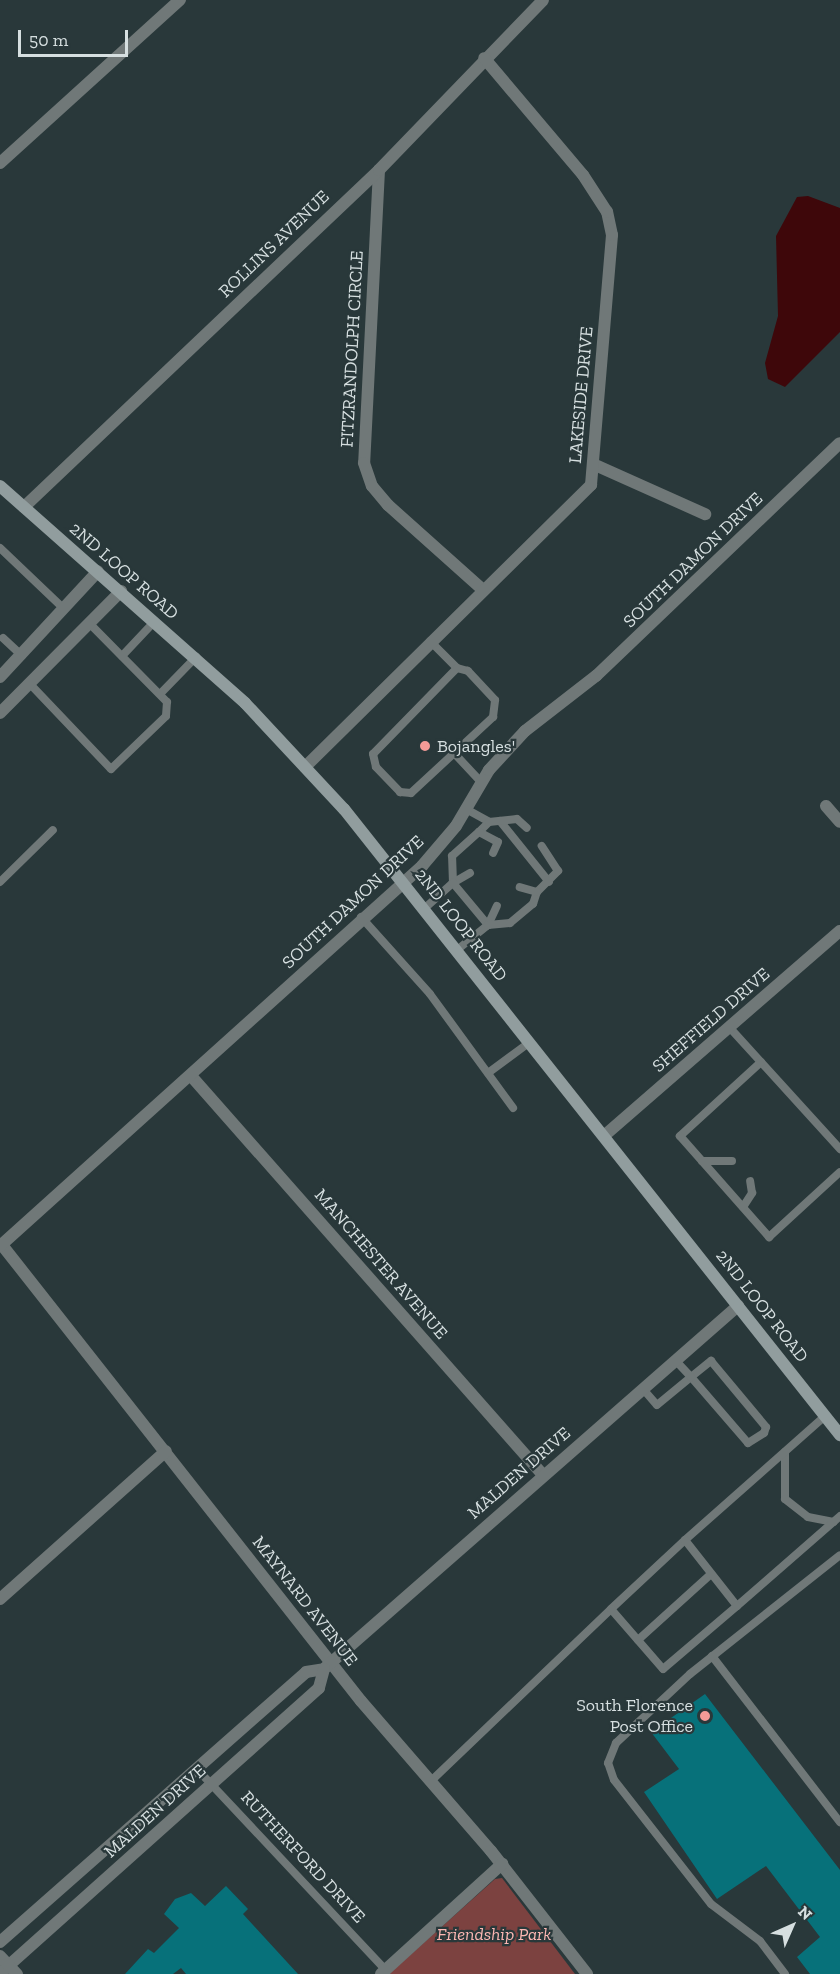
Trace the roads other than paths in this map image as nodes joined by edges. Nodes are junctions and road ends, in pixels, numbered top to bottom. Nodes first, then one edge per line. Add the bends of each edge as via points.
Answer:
1 (180, 0) edge
2 (543, 0) edge
3 (484, 58) junction
4 (0, 163) edge
5 (379, 170) junction
6 (840, 443) edge
7 (593, 464) junction
8 (0, 486) edge
9 (24, 507) junction
10 (705, 514) dead end
11 (0, 548) edge
12 (98, 572) junction
13 (482, 589) junction
14 (121, 591) junction
15 (64, 609) junction
16 (155, 621) junction
17 (91, 625) junction
18 (3, 638) dead end
19 (430, 641) junction
20 (22, 656) junction
21 (122, 656) junction
22 (196, 657) junction
23 (457, 668) junction
24 (0, 678) edge
25 (31, 685) junction
26 (160, 694) junction
27 (0, 713) edge
28 (454, 753) junction
29 (305, 766) junction
30 (481, 782) junction
31 (826, 806) dead end
32 (466, 809) junction
33 (500, 821) junction
34 (489, 822) junction
35 (840, 822) edge
36 (527, 828) dead end
37 (53, 830) dead end
38 (479, 832) junction
39 (509, 833) junction
40 (498, 842) junction
41 (542, 846) dead end
42 (493, 853) dead end
43 (470, 873) dead end
44 (403, 880) junction
45 (0, 882) edge
46 (549, 882) junction
47 (453, 883) junction
48 (520, 887) dead end
49 (537, 892) junction
50 (496, 906) dead end
51 (424, 908) junction
52 (361, 917) junction
53 (488, 925) junction
54 (840, 931) edge
55 (458, 950) junction
56 (730, 1028) junction
57 (530, 1042) junction
58 (761, 1062) junction
59 (488, 1073) junction
60 (192, 1077) junction
61 (513, 1108) dead end
62 (605, 1135) junction
63 (840, 1149) edge
64 (702, 1161) junction
65 (732, 1161) dead end
66 (840, 1172) edge
67 (750, 1181) dead end
68 (743, 1207) junction
69 (1, 1245) edge
70 (738, 1306) junction
71 (675, 1360) junction
72 (691, 1377) junction
73 (643, 1389) junction
74 (825, 1416) junction
75 (840, 1435) edge
76 (165, 1451) junction
77 (784, 1452) junction
78 (543, 1476) junction
79 (837, 1519) edge
80 (685, 1540) junction
81 (840, 1555) edge
82 (711, 1574) junction
83 (0, 1599) edge
84 (737, 1606) junction
85 (611, 1609) junction
86 (638, 1640) junction
87 (712, 1656) junction
88 (328, 1666) junction
89 (196, 1768) junction
90 (430, 1782) junction
91 (211, 1784) junction
92 (840, 1822) edge
93 (502, 1864) junction
94 (0, 1942) edge
95 (6, 1967) edge
96 (384, 1972) edge
97 (586, 1974) edge
98 (785, 1974) edge

1 - 4 street
2 - 3 street, ROLLINS AVENUE
3 - 5 street, ROLLINS AVENUE
3 - 7 street, LAKESIDE DRIVE via 583,175 607,213 612,235
5 - 9 street, ROLLINS AVENUE
5 - 13 street, FITZRANDOLPH CIRCLE via 364,463 372,486 388,505
6 - 30 street, SOUTH DAMON DRIVE via 596,676 525,731
7 - 10 street
7 - 13 street, LAKESIDE DRIVE via 591,485
8 - 9 main road, 2ND LOOP ROAD
9 - 12 main road, 2ND LOOP ROAD
11 - 15 lane
12 - 14 main road, 2ND LOOP ROAD
12 - 15 street
13 - 19 street, LAKESIDE DRIVE
14 - 16 main road, 2ND LOOP ROAD
14 - 17 street
15 - 20 street
16 - 21 lane
16 - 22 main road, 2ND LOOP ROAD
17 - 21 lane
17 - 25 street
18 - 20 lane
19 - 23 lane
19 - 29 street, LAKESIDE DRIVE
20 - 24 street
21 - 26 lane
22 - 26 lane
22 - 29 main road, 2ND LOOP ROAD
23 - 28 lane via 468,671 495,700 493,717
23 - 28 lane via 373,754 376,767 400,792 411,793
25 - 26 lane via 111,769 166,716 169,709
25 - 27 street
28 - 30 lane
29 - 44 main road, 2ND LOOP ROAD
30 - 32 street, SOUTH DAMON DRIVE
31 - 35 street
32 - 34 lane
32 - 44 street, SOUTH DAMON DRIVE via 440,846
33 - 34 lane
33 - 36 lane via 517,819
33 - 39 lane
34 - 38 lane
37 - 45 lane
38 - 40 lane
38 - 47 lane via 452,856
39 - 40 lane
39 - 46 lane
40 - 42 lane
41 - 46 lane via 558,866
43 - 47 lane
44 - 51 main road, 2ND LOOP ROAD
44 - 52 street, SOUTH DAMON DRIVE
46 - 49 lane
47 - 51 lane
47 - 53 lane
48 - 49 lane
49 - 53 lane via 533,904 510,923
50 - 53 lane
51 - 55 main road, 2ND LOOP ROAD
52 - 59 lane via 396,952
52 - 60 street, SOUTH DAMON DRIVE
53 - 55 lane
54 - 56 street, SHEFFIELD DRIVE
55 - 57 main road, 2ND LOOP ROAD
56 - 58 lane
56 - 62 street, SHEFFIELD DRIVE
57 - 59 lane
57 - 62 main road, 2ND LOOP ROAD
58 - 63 lane
58 - 64 lane via 680,1136
59 - 61 lane
60 - 69 street, SOUTH DAMON DRIVE
60 - 78 street, MANCHESTER AVENUE
62 - 70 main road, 2ND LOOP ROAD
64 - 65 lane
64 - 68 lane
66 - 68 lane via 769,1237
67 - 68 lane via 752,1192
69 - 76 street, MAYNARD AVENUE
70 - 71 street, MALDEN DRIVE
70 - 74 main road, 2ND LOOP ROAD
71 - 72 lane
71 - 73 street, MALDEN DRIVE
72 - 72 lane via 748,1443 764,1433 766,1427 711,1361
72 - 73 lane via 657,1405
73 - 78 street, MALDEN DRIVE
74 - 75 main road, 2ND LOOP ROAD
74 - 77 lane
76 - 83 street
76 - 88 street, MAYNARD AVENUE
77 - 79 lane via 784,1499 808,1517
77 - 80 lane
78 - 88 street, MALDEN DRIVE
79 - 84 lane
80 - 82 lane
80 - 85 lane
81 - 87 lane
82 - 84 lane
82 - 86 lane
84 - 86 lane via 663,1669
85 - 86 lane
85 - 90 lane
87 - 92 lane
87 - 98 lane via 616,1743 608,1763 614,1780 711,1904 760,1941
88 - 89 street, MALDEN DRIVE via 306,1672
88 - 90 street, MAYNARD AVENUE
88 - 91 street, MALDEN DRIVE via 318,1688
89 - 91 lane, RUTHERFORD DRIVE
89 - 94 street, MALDEN DRIVE
90 - 93 street, MAYNARD AVENUE
91 - 95 street, MALDEN DRIVE
91 - 96 lane, RUTHERFORD DRIVE
93 - 96 street
93 - 97 street, MAYNARD AVENUE

